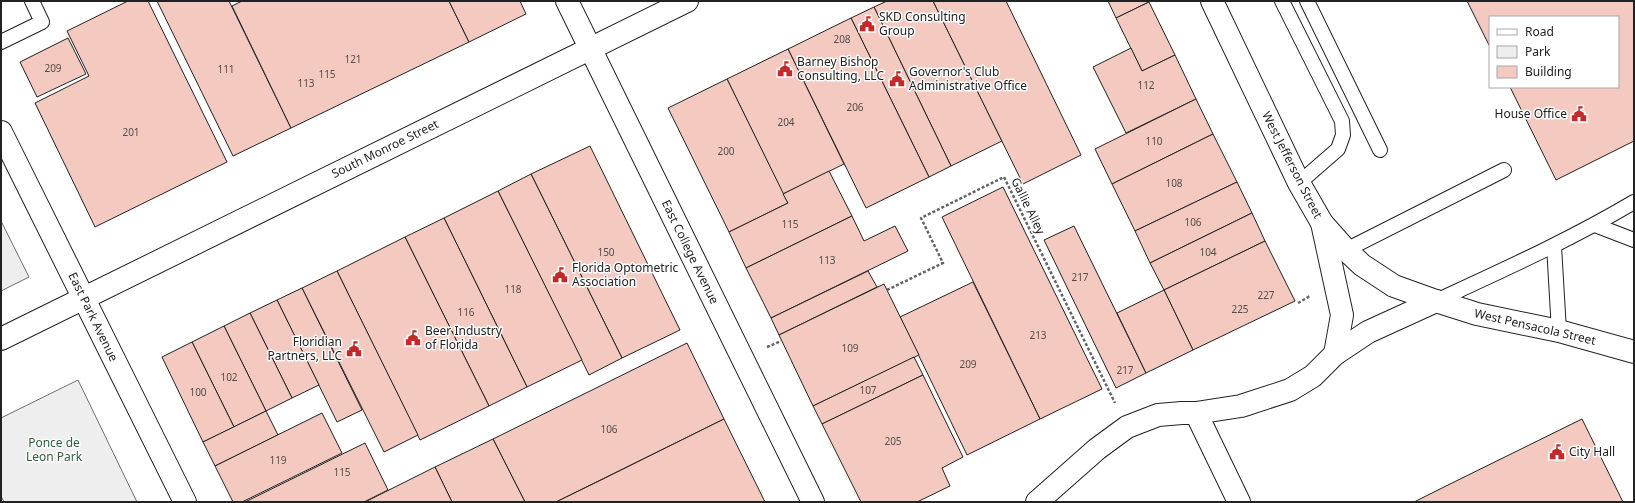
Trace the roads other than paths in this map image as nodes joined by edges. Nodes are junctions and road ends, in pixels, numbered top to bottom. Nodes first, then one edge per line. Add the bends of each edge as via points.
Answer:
1 (32, 1) edge
2 (567, 1) edge
3 (686, 1) edge
4 (1212, 1) edge
5 (1282, 1) edge
6 (1307, 1) edge
7 (1, 42) edge
8 (590, 48) junction
9 (1, 132) edge
10 (1380, 150) dead end
11 (1504, 170) dead end
12 (1300, 183) junction
13 (1634, 202) edge
14 (1322, 222) junction
15 (1595, 225) junction
16 (1634, 240) edge
17 (1554, 246) junction
18 (1346, 250) junction
19 (83, 299) junction
20 (1436, 301) junction
21 (1559, 331) junction
22 (1, 339) edge
23 (1634, 352) edge
24 (1335, 354) junction
25 (1196, 413) junction
26 (185, 502) edge
27 (813, 502) edge
28 (1037, 502) edge
29 (1239, 502) edge

1 - 7 lane via 42,22
2 - 8 street, East College Avenue
3 - 8 street, South Monroe Street
4 - 12 street, West Jefferson Street
5 - 12 lane via 1342,121 1343,135 1338,149
6 - 10 lane
8 - 19 street, South Monroe Street
8 - 27 street, East College Avenue
9 - 19 street, East Park Avenue
11 - 18 lane
12 - 14 street, West Jefferson Street
13 - 15 lane
14 - 18 street, West Jefferson Street
14 - 24 street via 1342,316
15 - 16 lane
15 - 17 lane
17 - 20 lane
17 - 21 lane
18 - 20 street, West Jefferson Street via 1365,267 1394,286
19 - 22 street, South Monroe Street
19 - 26 street, East Park Avenue
20 - 21 street, West Pensacola Street via 1477,314
20 - 24 street via 1368,332
21 - 23 street, West Pensacola Street
24 - 25 street via 1313,376 1290,390 1242,406
25 - 28 street via 1158,415 1127,427 1097,449
25 - 29 street

